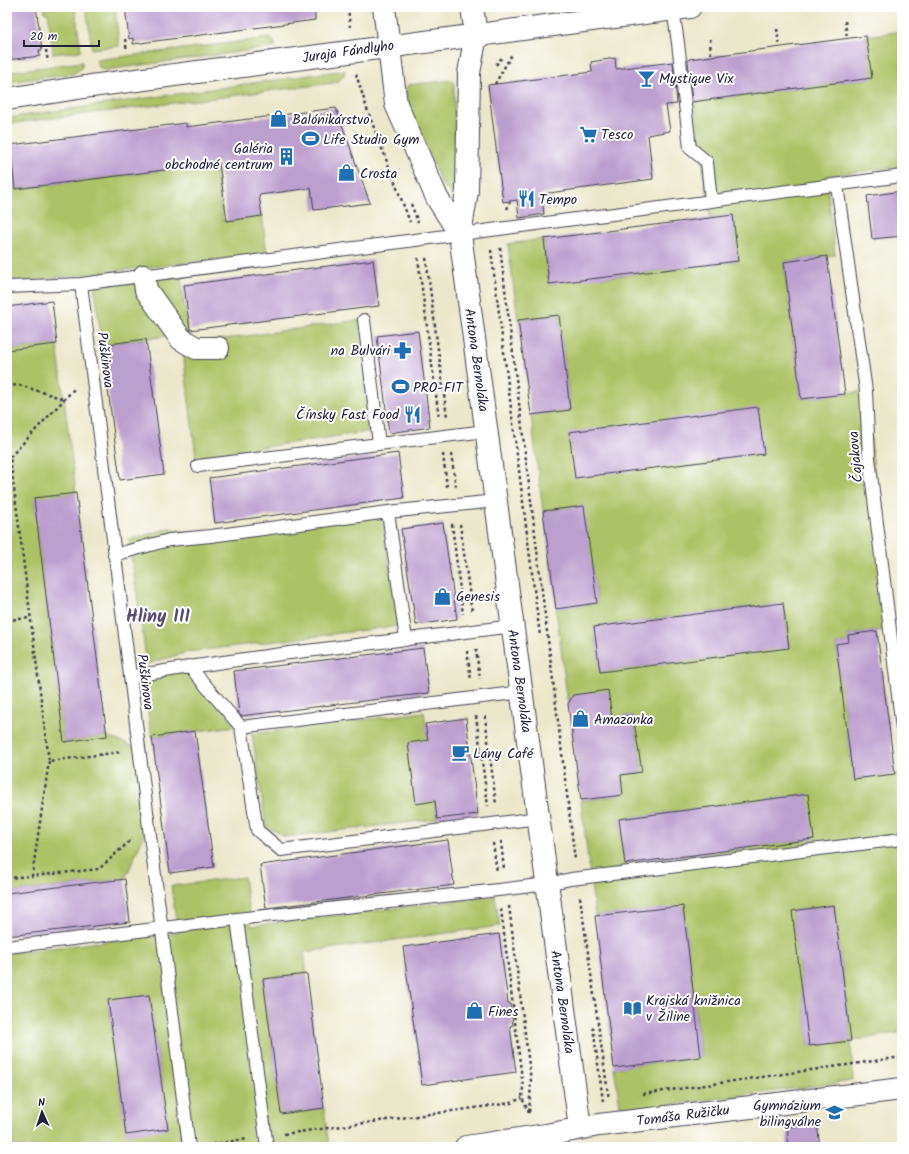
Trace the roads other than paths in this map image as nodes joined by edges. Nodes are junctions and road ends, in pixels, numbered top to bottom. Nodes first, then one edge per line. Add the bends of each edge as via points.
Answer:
1 (384, 7) edge
2 (472, 7) edge
3 (681, 8) edge
4 (476, 35) junction
5 (388, 46) junction
6 (7, 99) edge
7 (902, 176) edge
8 (837, 184) junction
9 (711, 201) junction
10 (460, 234) junction
11 (144, 276) junction
12 (81, 284) junction
13 (7, 287) edge
14 (364, 320) dead end
15 (218, 348) dead end
16 (486, 431) junction
17 (379, 444) junction
18 (198, 466) dead end
19 (496, 501) junction
20 (388, 512) junction
21 (114, 555) junction
22 (513, 626) junction
23 (406, 640) junction
24 (190, 666) junction
25 (130, 677) junction
26 (522, 692) junction
27 (241, 727) junction
28 (902, 728) edge
29 (539, 818) junction
30 (902, 839) edge
31 (547, 884) junction
32 (237, 919) junction
33 (162, 928) junction
34 (7, 947) edge
35 (902, 1089) edge
36 (597, 1125) junction
37 (267, 1142) edge
38 (189, 1147) edge
39 (466, 1147) edge

1 - 5 street, Antona Bernoláka
2 - 4 street, Antona Bernoláka
3 - 4 street, Juraja Fándlyho
3 - 9 lane via 678,43 690,148 708,162
4 - 5 street, Juraja Fándlyho
4 - 10 street, Antona Bernoláka via 469,73 467,191
5 - 6 street, Juraja Fándlyho
5 - 10 street, Antona Bernoláka via 396,104 437,198
7 - 8 lane
8 - 9 lane
8 - 28 lane, Čajakova via 866,391 869,458
9 - 10 lane
10 - 11 lane
10 - 16 street, Antona Bernoláka
11 - 12 lane
11 - 15 street via 146,290 181,339 196,348
12 - 13 lane
12 - 21 lane, Puškinova
14 - 17 lane
16 - 17 lane
16 - 19 street, Antona Bernoláka
17 - 18 lane
19 - 20 lane
19 - 22 street, Antona Bernoláka
20 - 21 lane via 169,540
20 - 23 lane
21 - 25 lane, Puškinova
22 - 23 lane
22 - 26 street, Antona Bernoláka
23 - 24 lane
24 - 25 lane
24 - 27 lane
25 - 33 lane, Puškinova
26 - 27 lane
26 - 29 street, Antona Bernoláka
27 - 29 lane via 257,830 281,850
29 - 31 street, Antona Bernoláka
30 - 31 lane via 577,878
31 - 32 lane
31 - 36 street, Antona Bernoláka
32 - 33 lane
32 - 37 lane
33 - 34 lane
33 - 38 lane, Puškinova
35 - 36 street, Tomáša Ružičku
36 - 39 street, Tomáša Ružičku

